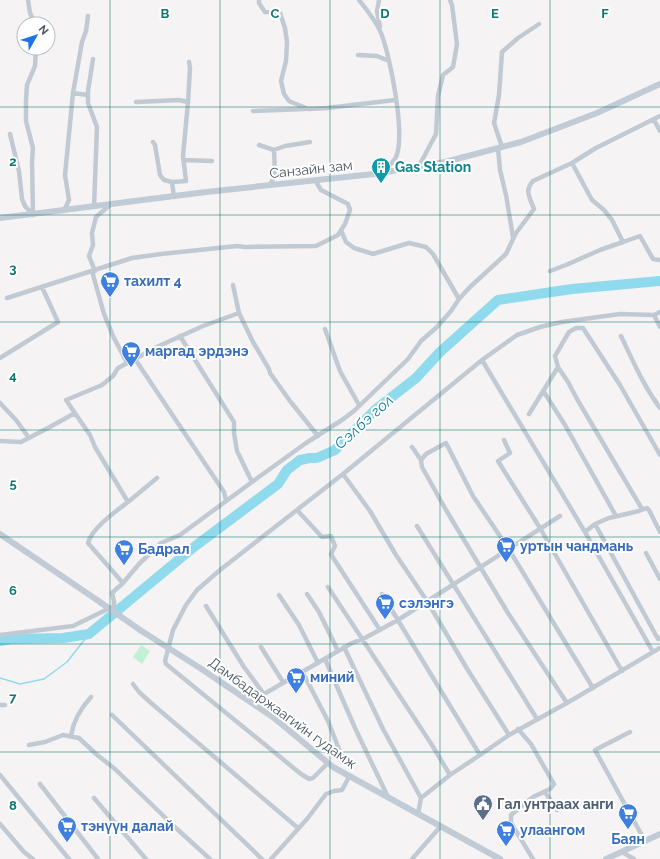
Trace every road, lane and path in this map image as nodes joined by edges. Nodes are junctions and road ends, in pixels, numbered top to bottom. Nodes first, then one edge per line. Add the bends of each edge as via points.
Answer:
1 (28, 0) edge
2 (259, 0) edge
3 (359, 0) edge
4 (379, 0) edge
5 (450, 0) edge
6 (31, 16) edge
7 (88, 16) dead end
8 (539, 24) dead end
9 (381, 33) junction
10 (358, 55) dead end
11 (36, 56) edge
12 (93, 59) dead end
13 (389, 61) junction
14 (189, 62) dead end
15 (660, 84) edge
16 (73, 94) junction
17 (88, 95) junction
18 (395, 100) junction
19 (136, 102) dead end
20 (188, 102) junction
21 (308, 109) junction
22 (253, 111) dead end
23 (660, 116) edge
24 (654, 120) junction
25 (660, 130) edge
26 (10, 134) dead end
27 (152, 142) dead end
28 (310, 142) dead end
29 (259, 145) dead end
30 (500, 147) junction
31 (274, 150) junction
32 (183, 160) junction
33 (212, 161) dead end
34 (572, 163) junction
35 (419, 166) junction
36 (379, 173) junction
37 (315, 180) junction
38 (172, 182) junction
39 (270, 185) junction
40 (174, 196) junction
41 (110, 205) junction
42 (94, 207) junction
43 (64, 211) junction
44 (33, 215) junction
45 (0, 218) edge
46 (341, 230) junction
47 (514, 238) junction
48 (623, 242) junction
49 (660, 260) edge
50 (94, 271) junction
51 (550, 271) dead end
52 (233, 284) dead end
53 (42, 287) junction
54 (7, 298) dead end
55 (459, 299) junction
56 (660, 312) edge
57 (239, 313) junction
58 (654, 315) junction
59 (660, 327) edge
60 (325, 329) dead end
61 (180, 336) junction
62 (621, 336) dead end
63 (0, 358) edge
64 (135, 359) junction
65 (482, 360) junction
66 (128, 363) junction
67 (558, 367) junction
68 (544, 392) junction
69 (0, 403) edge
70 (359, 406) junction
71 (660, 408) edge
72 (74, 413) junction
73 (529, 414) dead end
74 (318, 436) junction
75 (29, 438) junction
76 (0, 440) edge
77 (504, 440) dead end
78 (412, 447) dead end
79 (660, 455) edge
80 (421, 460) junction
81 (343, 474) junction
82 (157, 478) dead end
83 (252, 482) junction
84 (226, 500) junction
85 (128, 502) junction
86 (642, 509) junction
87 (297, 510) junction
88 (560, 516) dead end
89 (616, 516) junction
90 (595, 524) junction
91 (417, 526) dead end
92 (540, 528) junction
93 (585, 532) junction
94 (660, 532) edge
95 (0, 534) edge
96 (508, 548) junction
97 (646, 553) dead end
98 (481, 567) junction
99 (660, 579) edge
100 (124, 583) junction
101 (452, 584) junction
102 (328, 587) dead end
103 (307, 594) dead end
104 (382, 594) dead end
105 (279, 595) dead end
106 (427, 601) junction
107 (206, 606) dead end
108 (398, 620) junction
109 (380, 630) junction
110 (0, 635) edge
111 (660, 638) edge
112 (363, 639) junction
113 (168, 647) junction
114 (261, 647) dead end
115 (344, 648) junction
116 (660, 648) edge
117 (338, 651) junction
118 (653, 652) junction
119 (325, 659) junction
120 (318, 663) junction
121 (622, 670) junction
122 (302, 671) junction
123 (283, 682) junction
124 (133, 684) dead end
125 (593, 688) junction
126 (264, 694) junction
127 (91, 697) dead end
128 (567, 703) junction
129 (256, 706) junction
130 (112, 716) dead end
131 (536, 719) junction
132 (518, 729) junction
133 (630, 732) dead end
134 (509, 735) junction
135 (71, 736) junction
136 (29, 744) dead end
137 (480, 755) junction
138 (344, 762) dead end
139 (328, 763) junction
140 (0, 775) edge
141 (450, 775) junction
142 (349, 777) junction
143 (40, 784) dead end
144 (545, 792) junction
145 (388, 797) junction
146 (94, 798) dead end
147 (421, 798) junction
148 (571, 803) dead end
149 (418, 814) junction
150 (0, 824) edge
151 (441, 826) junction
152 (298, 828) junction
153 (660, 834) edge
154 (645, 841) junction
155 (622, 852) junction
156 (33, 859) edge
157 (69, 859) edge
158 (98, 859) edge
159 (146, 859) edge
160 (210, 859) edge
161 (262, 859) edge
162 (272, 859) edge
163 (412, 859) edge
164 (500, 859) edge
165 (533, 859) edge
166 (606, 859) edge
167 (634, 859) edge

1 - 6 street
2 - 21 street via 265,12 280,13 285,28 287,49 281,81 284,94 289,101
3 - 9 street
4 - 9 street via 377,11
5 - 35 street via 457,44 453,67 443,75 438,96 436,134
7 - 16 street
8 - 30 street via 502,52 494,124
9 - 13 street
10 - 13 street via 377,56
11 - 44 street via 35,66 27,85 26,100 26,121 33,148
12 - 17 street
13 - 18 street
14 - 20 street
15 - 30 main road, Санзайн зам via 597,113 521,142
16 - 17 street
16 - 43 street via 65,175 70,200
17 - 42 street via 90,111 97,128
18 - 21 street
18 - 36 street via 399,147 395,159
19 - 20 street
20 - 32 street
21 - 22 street
23 - 24 street
24 - 25 street
24 - 34 street via 596,148
26 - 44 street via 19,171 22,199
27 - 38 street via 155,145 160,174 164,180
28 - 31 street
29 - 31 street
30 - 35 main road, Санзайн зам via 445,162
30 - 47 street via 500,170
31 - 39 street via 275,175
32 - 33 street
32 - 38 street via 186,182
34 - 47 street via 533,181 529,186 528,193 534,209
34 - 48 street via 592,200 612,220
35 - 36 main road, Санзайн зам
36 - 37 main road, Санзайн зам
37 - 39 main road, Санзайн зам
37 - 46 street via 321,190 348,204 350,210
38 - 40 street
39 - 40 main road, Санзайн зам
40 - 41 main road, Санзайн зам
41 - 42 main road, Санзайн зам
41 - 50 street via 96,217 92,233 93,245 89,256
42 - 43 main road, Санзайн зам
43 - 44 main road, Санзайн зам
44 - 45 main road, Санзайн зам
46 - 50 street via 338,235 316,246 237,246 161,254 132,258
46 - 55 street via 346,242 354,248 373,254 409,243 426,247 433,254
47 - 55 street via 506,254
48 - 49 street via 640,236 653,259
48 - 51 street
50 - 53 street
50 - 66 street via 104,314
52 - 57 street
53 - 54 street
53 - 63 street via 58,322
55 - 70 street via 447,317 421,341 408,359
56 - 58 street
57 - 61 street
57 - 74 street via 270,373
58 - 59 street
58 - 65 street via 620,314 540,327 517,335
60 - 70 street via 340,371
61 - 64 street
61 - 83 street via 234,422 237,451
62 - 71 street via 634,366
64 - 66 street
64 - 84 street via 224,492
65 - 81 street
65 - 93 street
66 - 72 street via 118,368 102,385 66,400
67 - 68 street
67 - 79 street via 555,356 570,332 576,328 583,328 620,385
67 - 86 street
68 - 73 street
68 - 89 street
69 - 75 street
70 - 74 street
72 - 75 street
72 - 85 street via 90,435
74 - 83 street
75 - 76 street via 21,442
77 - 92 street via 510,453 498,461
78 - 80 street
80 - 96 street via 426,454 446,443 473,496
80 - 98 street via 422,467 446,510
81 - 87 street
81 - 106 street via 370,511
82 - 85 street
83 - 84 street
84 - 100 street via 180,535 161,543
85 - 100 street via 102,524 89,538 88,543
86 - 89 street
86 - 94 street via 649,510
87 - 109 street via 322,537 331,536 336,546 332,556
87 - 113 street via 197,590 172,630
88 - 92 street
89 - 90 street
90 - 93 street
90 - 111 street via 658,639
91 - 101 street
92 - 96 street
92 - 121 street
93 - 118 street
95 - 113 main road, Дамбадаржаагийн гудамж, bridge
96 - 98 street
96 - 125 street
97 - 99 street
98 - 101 street
98 - 128 street
100 - 110 street via 112,593 114,606 73,626
101 - 106 street
101 - 131 street
102 - 112 street
103 - 117 street
104 - 108 street
105 - 120 street via 299,625
106 - 108 street
106 - 134 street
107 - 126 street
108 - 109 street
108 - 137 street
109 - 112 street
112 - 115 street
112 - 141 street
113 - 129 main road, Дамбадаржаагийн гудамж
113 - 139 street via 166,664 301,774 313,778
114 - 123 street
115 - 117 street
115 - 147 street via 383,729
116 - 118 street
117 - 119 street
118 - 121 street
119 - 120 street
119 - 145 street
120 - 122 street
121 - 125 street
122 - 123 street
122 - 138 street via 328,721
123 - 126 street
124 - 152 street via 151,703
125 - 128 street
126 - 129 street
127 - 135 street via 81,708 72,727
128 - 131 street
129 - 139 main road, Дамбадаржаагийн гудамж
130 - 161 street
131 - 132 street
132 - 134 street
132 - 144 street via 531,744 554,784
133 - 154 street via 595,750
134 - 137 street
135 - 136 street via 63,735 45,742
135 - 160 street via 79,738 115,769
137 - 141 street
139 - 142 main road, Дамбадаржаагийн гудамж
140 - 157 street
141 - 147 street
142 - 145 main road, Дамбадаржаагийн гудамж
142 - 152 street via 342,790 326,794
143 - 158 street
144 - 148 street via 557,810
144 - 165 street via 510,815 511,823
145 - 149 main road, Дамбадаржаагийн гудамж
146 - 159 street
147 - 149 street
149 - 151 main road, Дамбадаржаагийн гудамж
150 - 156 street
151 - 163 street
151 - 164 main road, Дамбадаржаагийн гудамж
152 - 162 street
153 - 154 main road
154 - 155 main road
155 - 166 main road
155 - 167 street

